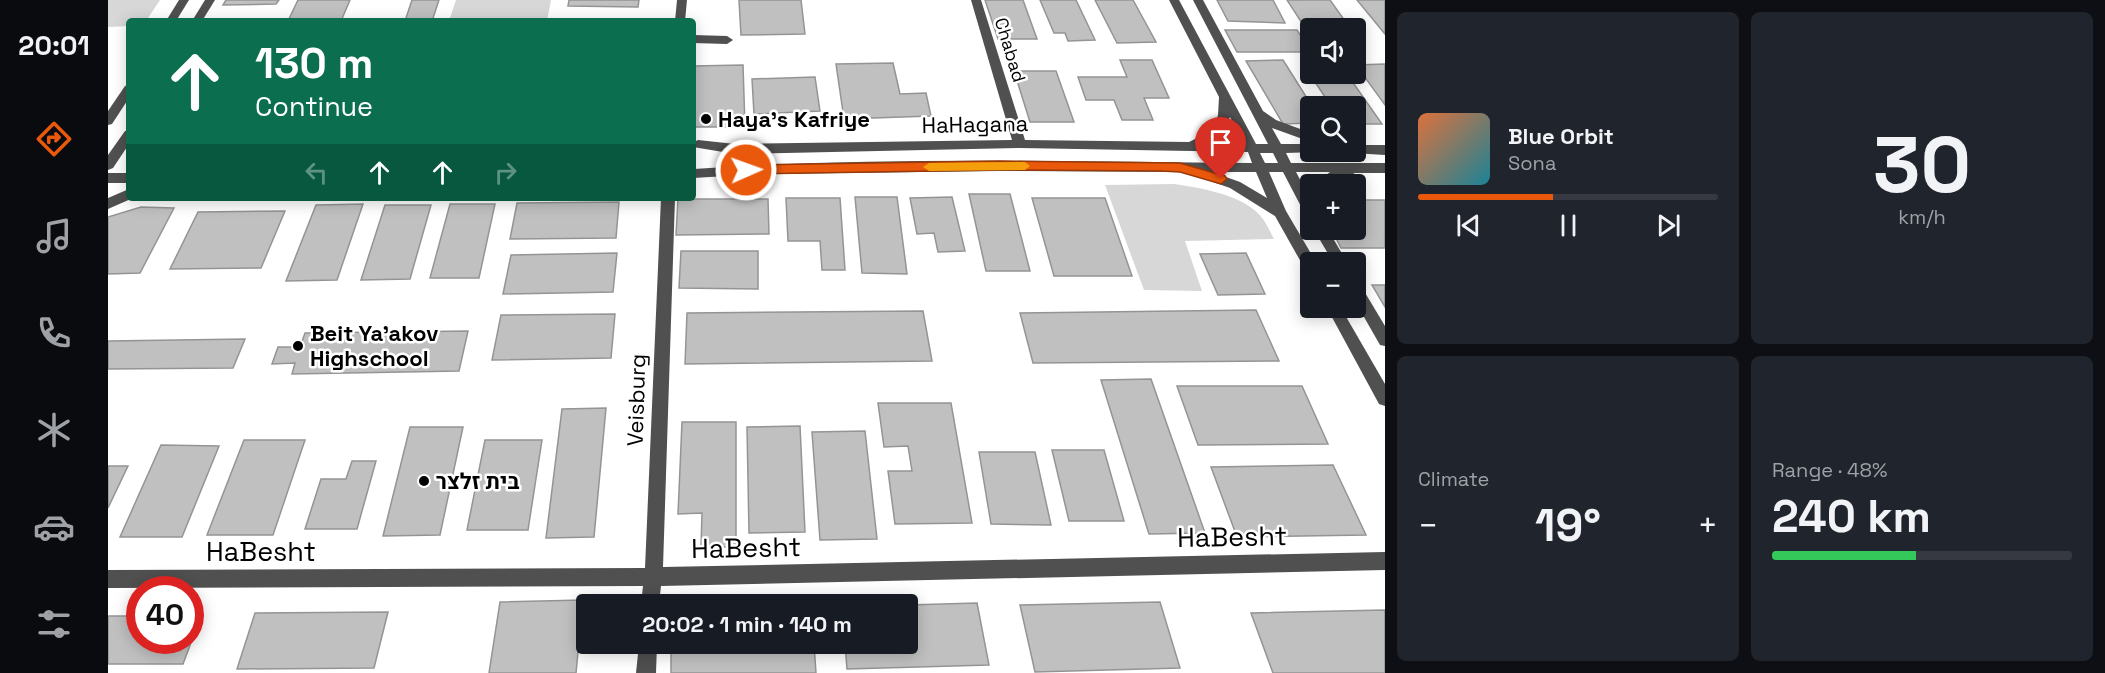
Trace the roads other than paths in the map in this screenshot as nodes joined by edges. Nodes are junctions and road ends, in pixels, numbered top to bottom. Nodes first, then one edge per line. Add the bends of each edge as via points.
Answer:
1 (184, 0) edge
2 (210, 0) edge
3 (682, 0) edge
4 (976, 0) edge
5 (1174, 0) edge
6 (1198, 0) edge
7 (173, 18) edge
8 (199, 18) edge
9 (680, 18) edge
10 (696, 39) edge
11 (727, 40) dead end
12 (126, 93) edge
13 (1224, 93) junction
14 (126, 94) edge
15 (1257, 111) junction
16 (108, 112) edge
17 (108, 121) edge
18 (1300, 134) edge
19 (126, 139) edge
20 (1020, 144) junction
21 (1188, 147) junction
22 (1252, 148) junction
23 (1279, 149) junction
24 (1300, 149) edge
25 (1366, 150) edge
26 (1385, 150) edge
27 (699, 151) edge
28 (115, 157) edge
29 (1180, 167) junction
30 (1261, 167) junction
31 (1287, 167) junction
32 (1356, 168) junction
33 (1385, 168) edge
34 (1340, 174) edge
35 (696, 175) edge
36 (108, 178) edge
37 (126, 178) edge
38 (1300, 191) edge
39 (126, 195) edge
40 (668, 201) edge
41 (108, 204) edge
42 (1281, 212) junction
43 (1303, 252) edge
44 (1366, 307) edge
45 (1340, 318) edge
46 (1385, 340) edge
47 (1385, 399) edge
48 (1385, 561) edge
49 (653, 577) junction
50 (108, 579) edge
51 (652, 594) edge
52 (647, 654) edge
53 (646, 673) edge

1 - 7 street
2 - 8 street
3 - 9 street
4 - 20 street, Chabad
5 - 13 street
6 - 15 street
10 - 11 street
12 - 16 street
13 - 21 street via 1225,119 1221,126 1214,135
13 - 22 street
14 - 17 street
15 - 18 street via 1272,123
15 - 23 street
19 - 28 street
20 - 21 street, HaHagana
20 - 27 street, HaHagana
21 - 22 street, HaHagana
22 - 23 street, HaHagana
22 - 30 street
23 - 24 street, HaHagana
23 - 31 street
25 - 26 street
29 - 30 street, HaHagana
29 - 35 street, HaHagana via 830,168
29 - 42 street via 1236,185
30 - 31 street, HaHagana
30 - 42 street
31 - 32 street, HaHagana
31 - 38 street
32 - 33 street, HaHagana
32 - 34 street
36 - 37 street
39 - 41 street
40 - 49 street, Veisburg
42 - 43 street
44 - 46 street
45 - 47 street
48 - 49 street, HaBesht
49 - 50 street, HaBesht
49 - 51 street, Veisburg
52 - 53 street

